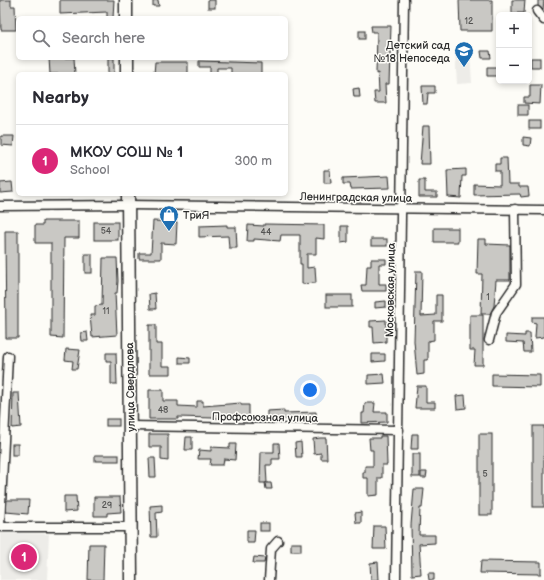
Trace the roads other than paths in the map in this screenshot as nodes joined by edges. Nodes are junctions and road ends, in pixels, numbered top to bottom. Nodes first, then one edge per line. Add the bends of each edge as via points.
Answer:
1 (126, 0) edge
2 (404, 0) edge
3 (537, 11) dead end
4 (126, 16) edge
5 (544, 20) edge
6 (127, 60) edge
7 (127, 72) edge
8 (128, 200) edge
9 (0, 206) edge
10 (402, 208) junction
11 (515, 209) junction
12 (544, 210) edge
13 (489, 340) dead end
14 (8, 356) dead end
15 (130, 426) junction
16 (399, 430) junction
17 (0, 526) edge
18 (131, 527) junction
19 (278, 540) dead end
20 (131, 580) edge
21 (269, 580) edge
22 (396, 580) edge

1 - 4 street
2 - 10 street, Московская улица
3 - 5 street
6 - 7 street
8 - 9 street, Ленинградская улица
8 - 10 street, Ленинградская улица
8 - 15 street, улица Свердлова
10 - 11 street, Ленинградская улица
10 - 16 street, Московская улица
11 - 12 street, Ленинградская улица
11 - 13 street via 516,284 496,312
14 - 17 street
15 - 16 street, Профсоюзная улица
15 - 18 street, улица Свердлова
16 - 22 street, Московская улица
17 - 18 street
18 - 20 street, улица Свердлова
19 - 21 street via 271,549

